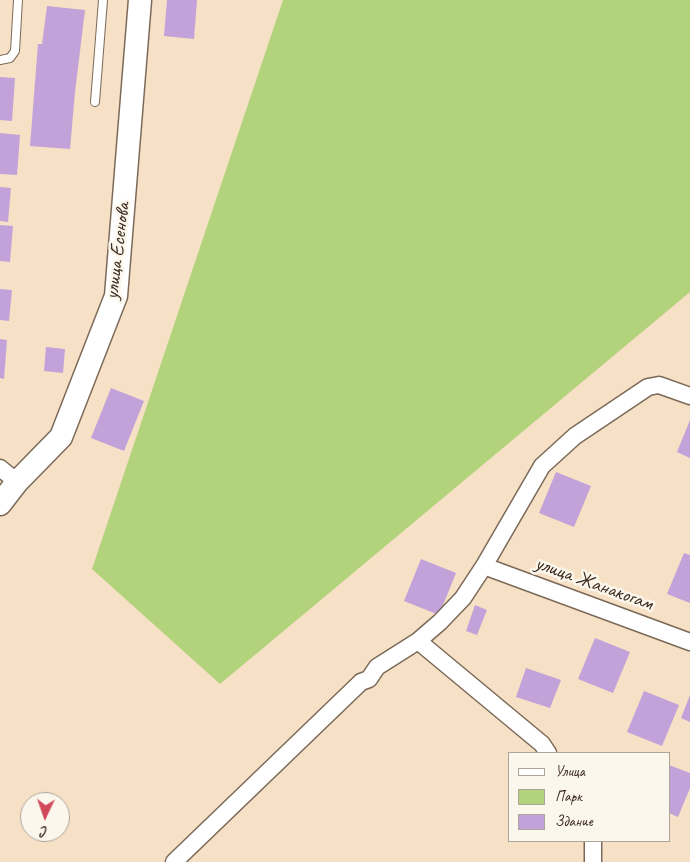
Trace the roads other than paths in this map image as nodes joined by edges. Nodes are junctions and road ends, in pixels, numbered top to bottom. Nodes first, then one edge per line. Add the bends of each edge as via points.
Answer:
1 (18, 0) edge
2 (103, 0) edge
3 (140, 0) edge
4 (0, 60) edge
5 (95, 102) dead end
6 (690, 396) edge
7 (0, 468) edge
8 (18, 482) junction
9 (0, 504) edge
10 (484, 566) junction
11 (418, 641) junction
12 (690, 642) edge
13 (547, 752) edge
14 (593, 842) edge
15 (174, 862) edge
16 (593, 862) edge

1 - 4 lane via 15,51 10,58
2 - 5 lane
3 - 8 street, улица Есенова via 116,296 61,437
6 - 10 street via 659,385 648,387 575,436 542,466
7 - 8 street
8 - 9 street, улица Есенова
10 - 11 street via 463,598
10 - 12 street, улица Жанакогам
11 - 13 street via 542,744
11 - 15 street via 376,667 369,680 361,682
14 - 16 street

